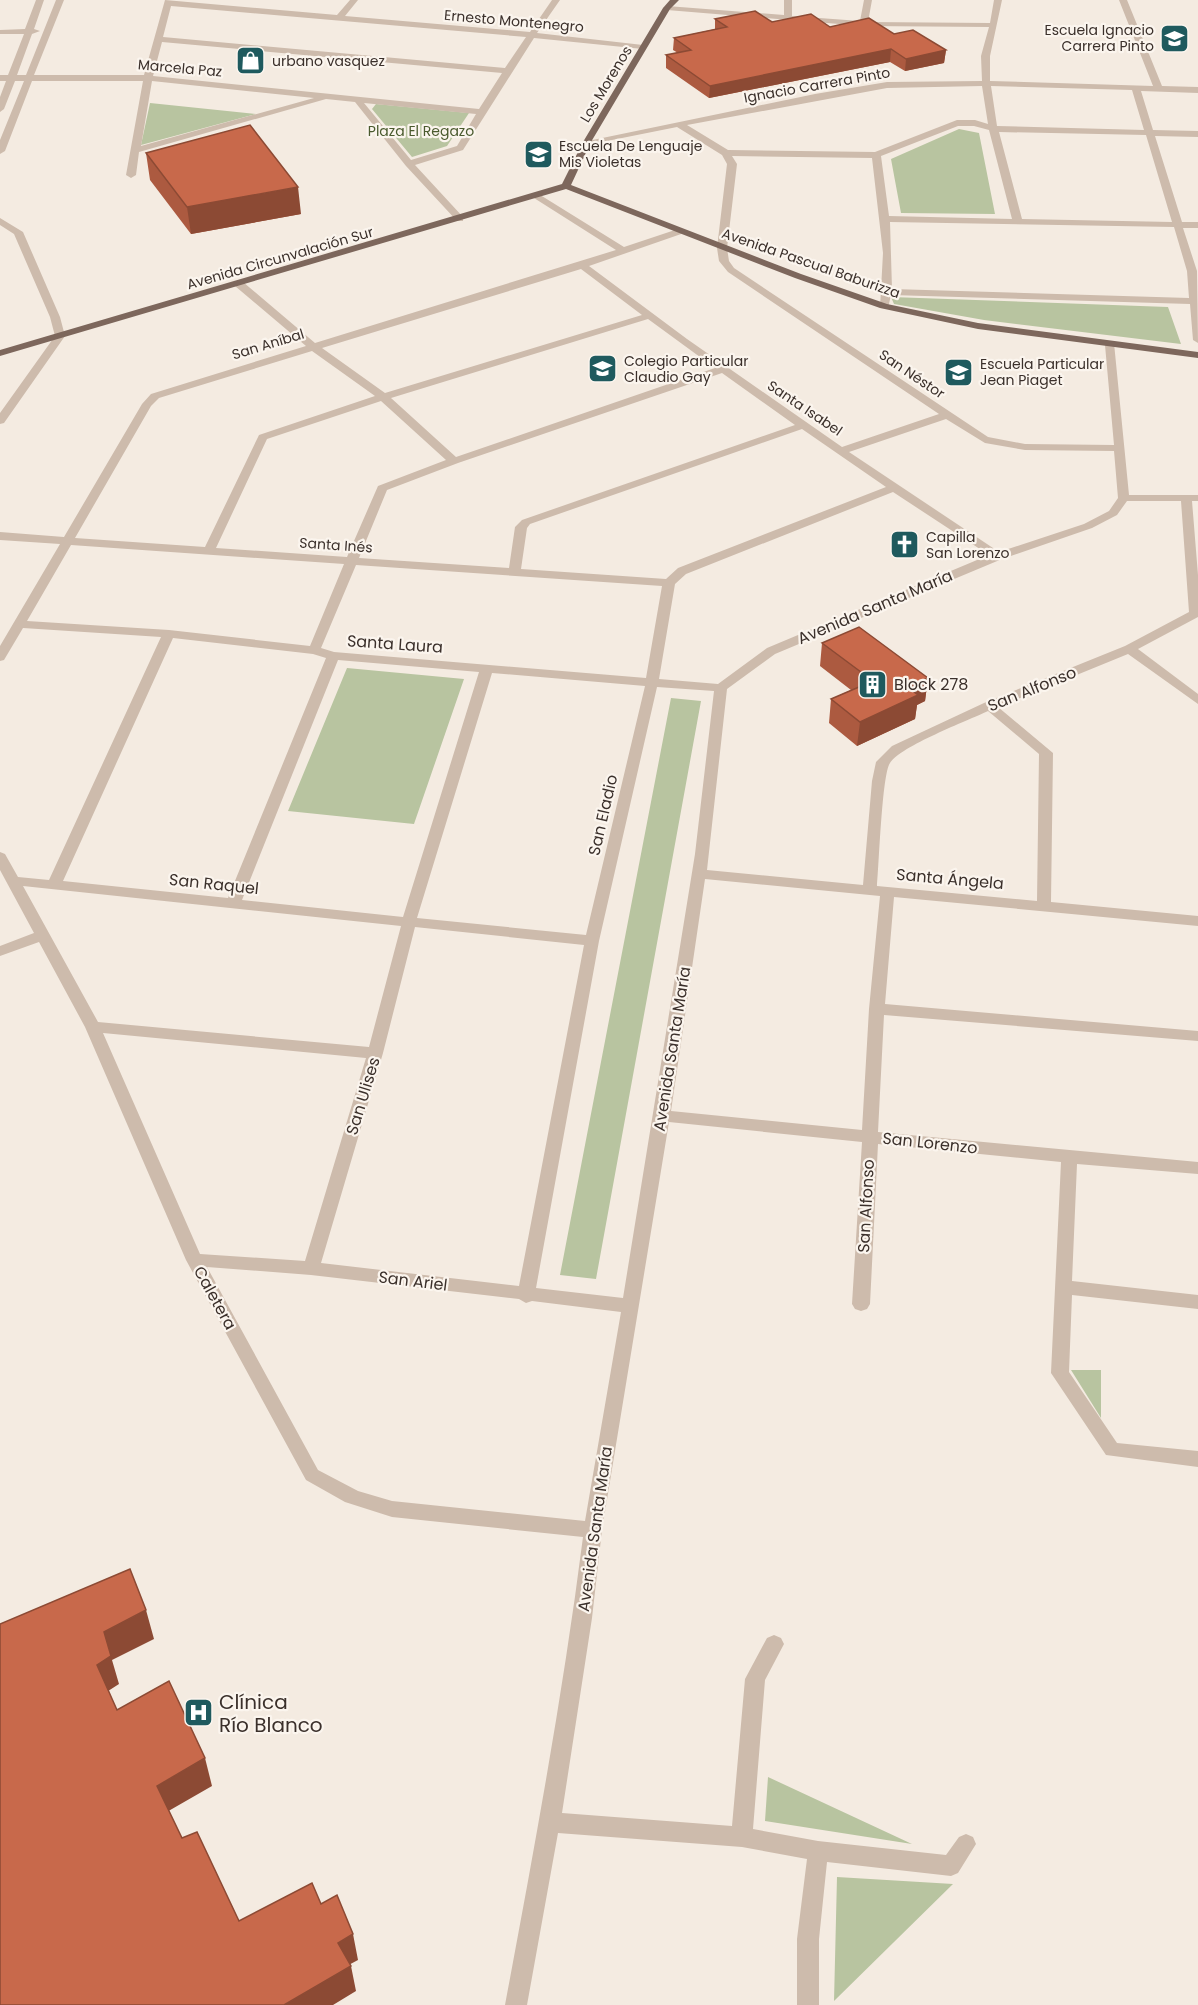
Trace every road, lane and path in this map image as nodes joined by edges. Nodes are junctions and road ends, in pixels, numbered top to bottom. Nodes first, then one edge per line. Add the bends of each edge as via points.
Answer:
1 (40, 0) edge
2 (60, 0) edge
3 (354, 0) edge
4 (544, 0) edge
5 (556, 0) edge
6 (675, 0) edge
7 (788, 0) edge
8 (868, 0) edge
9 (998, 0) edge
10 (1123, 0) edge
11 (168, 2) edge
12 (667, 9) junction
13 (789, 18) junction
14 (338, 19) junction
15 (864, 24) junction
16 (994, 25) junction
17 (27, 31) junction
18 (49, 31) junction
19 (0, 32) edge
20 (532, 35) junction
21 (157, 39) junction
22 (643, 47) junction
23 (507, 71) junction
24 (0, 78) edge
25 (13, 78) junction
26 (30, 78) junction
27 (148, 78) junction
28 (986, 83) junction
29 (1136, 88) junction
30 (1158, 88) junction
31 (1198, 90) edge
32 (330, 96) junction
33 (357, 99) junction
34 (0, 109) edge
35 (482, 112) junction
36 (679, 124) junction
37 (994, 129) junction
38 (4, 131) edge
39 (1151, 133) junction
40 (1198, 134) edge
41 (587, 142) junction
42 (0, 151) edge
43 (134, 151) junction
44 (726, 153) junction
45 (876, 155) junction
46 (409, 164) junction
47 (130, 175) dead end
48 (566, 186) junction
49 (537, 196) junction
50 (460, 219) junction
51 (884, 219) junction
52 (0, 221) edge
53 (1018, 223) junction
54 (1178, 224) junction
55 (1198, 225) edge
56 (681, 231) junction
57 (722, 248) junction
58 (622, 250) junction
59 (582, 265) junction
60 (1195, 272) edge
61 (239, 284) junction
62 (888, 292) junction
63 (1193, 301) junction
64 (884, 306) junction
65 (648, 316) junction
66 (60, 336) junction
67 (1198, 340) edge
68 (1110, 345) junction
69 (312, 346) junction
70 (0, 353) edge
71 (1198, 355) edge
72 (722, 370) junction
73 (383, 397) junction
74 (946, 415) junction
75 (0, 421) edge
76 (804, 425) junction
77 (1120, 448) junction
78 (840, 451) junction
79 (454, 461) junction
80 (893, 488) junction
81 (1124, 498) junction
82 (1192, 498) edge
83 (0, 536) edge
84 (68, 539) junction
85 (209, 550) junction
86 (998, 555) junction
87 (353, 561) junction
88 (514, 573) junction
89 (669, 583) junction
90 (20, 624) junction
91 (169, 634) junction
92 (1129, 649) junction
93 (314, 650) junction
94 (333, 656) junction
95 (0, 657) edge
96 (487, 668) junction
97 (652, 682) junction
98 (721, 688) junction
99 (1198, 700) edge
100 (989, 706) junction
101 (0, 857) edge
102 (699, 874) junction
103 (15, 881) junction
104 (54, 885) junction
105 (870, 891) junction
106 (887, 892) junction
107 (233, 905) junction
108 (1044, 906) junction
109 (1198, 921) edge
110 (409, 922) junction
111 (44, 935) junction
112 (592, 941) junction
113 (0, 951) edge
114 (877, 1009) junction
115 (93, 1027) junction
116 (1198, 1036) edge
117 (375, 1053) junction
118 (662, 1116) junction
119 (869, 1137) junction
120 (1069, 1157) junction
121 (1198, 1168) edge
122 (194, 1260) junction
123 (311, 1268) junction
124 (1064, 1287) junction
125 (526, 1296) junction
126 (1198, 1302) edge
127 (861, 1304) dead end
128 (631, 1306) junction
129 (1198, 1459) edge
130 (593, 1530) junction
131 (774, 1644) dead end
132 (550, 1822) junction
133 (742, 1837) junction
134 (966, 1844) dead end
135 (818, 1851) junction
136 (516, 2005) edge
137 (808, 2005) edge

1 - 17 street
2 - 18 street
3 - 14 street
4 - 5 street
5 - 20 street
6 - 12 main road, Los Morenos
7 - 13 street
8 - 15 street
9 - 16 street
10 - 30 street
11 - 14 street, Ernesto Montenegro
11 - 21 street
12 - 13 street
12 - 22 main road, Los Morenos
13 - 15 street
14 - 20 street, Ernesto Montenegro
15 - 16 street
16 - 28 street via 985,60
17 - 18 street
17 - 19 street
17 - 25 street
18 - 26 street
20 - 22 street, Ernesto Montenegro
20 - 23 street
21 - 23 street
21 - 27 street
22 - 41 main road, Los Morenos
23 - 35 street
24 - 25 street, Marcela Paz
25 - 26 street, Marcela Paz
25 - 34 street
26 - 27 street, Marcela Paz
26 - 38 street
27 - 32 street, Marcela Paz
27 - 43 street
28 - 29 street, Ignacio Carrera Pinto
28 - 36 street, Ignacio Carrera Pinto via 865,87
28 - 37 street
29 - 30 street, Ignacio Carrera Pinto
29 - 39 street
30 - 31 street, Ignacio Carrera Pinto
32 - 33 street, Marcela Paz
32 - 43 street
33 - 35 street, Marcela Paz
33 - 46 street
35 - 46 street via 460,148
36 - 41 street, Ignacio Carrera Pinto
36 - 44 street
37 - 39 street
37 - 45 street via 957,123
37 - 53 street
38 - 42 street
39 - 40 street
39 - 54 street
41 - 48 main road, Los Morenos
43 - 47 street
44 - 45 street
44 - 57 street via 732,164
45 - 51 street
46 - 50 street
48 - 49 main road, Avenida Circunvalación Sur
48 - 56 main road, Avenida Pascual Baburizza
49 - 50 main road, Avenida Circunvalación Sur
49 - 58 street
50 - 61 main road, Avenida Circunvalación Sur
51 - 53 street
51 - 62 street
52 - 66 street via 18,232 56,317
53 - 54 street
54 - 55 street
54 - 60 street
56 - 57 main road, Avenida Pascual Baburizza
56 - 58 street, San Aníbal
57 - 64 main road, Avenida Pascual Baburizza
57 - 74 street, San Néstor via 724,261 731,270
58 - 59 street, San Aníbal
59 - 65 street, Santa Isabel
59 - 69 street, San Aníbal
60 - 63 street
61 - 66 main road, Avenida Circunvalación Sur
61 - 69 street
62 - 63 street
62 - 64 street
63 - 67 street
64 - 68 main road, Avenida Pascual Baburizza via 978,326
65 - 72 street, Santa Isabel
65 - 73 street
66 - 70 main road, Avenida Circunvalación Sur
66 - 75 street
68 - 71 main road, Avenida Pascual Baburizza
68 - 77 street
69 - 73 street
69 - 84 street, San Aníbal via 150,399
72 - 76 street, Santa Isabel
72 - 79 street
73 - 79 street
73 - 85 street via 263,437
74 - 77 street, San Néstor via 985,440 1008,445
74 - 78 street
76 - 78 street, Santa Isabel
76 - 88 street via 526,522 521,527
77 - 81 street
78 - 80 street, Santa Isabel
79 - 87 street via 382,488
80 - 86 street, Santa Isabel
80 - 89 street via 682,571
81 - 82 street
81 - 86 street, Avenida Santa María via 1113,513 1088,526
82 - 92 street, San Alfonso via 1195,614
83 - 84 street, Santa Inés
84 - 85 street, Santa Inés
84 - 90 street, San Aníbal
85 - 87 street, Santa Inés
86 - 98 street, Avenida Santa María via 771,651
87 - 88 street, Santa Inés
87 - 93 street
88 - 89 street, Santa Inés
89 - 97 street, San Eladio
90 - 91 street
90 - 95 street, San Aníbal
91 - 93 street
91 - 104 street
92 - 99 street
92 - 100 street, San Alfonso
93 - 94 street
94 - 96 street, Santa Laura
94 - 107 street, Santa Laura
96 - 97 street, Santa Laura
96 - 110 street, San Ulises
97 - 98 street, Santa Laura
97 - 112 street, San Eladio
98 - 102 street, Avenida Santa María
100 - 105 street, San Alfonso via 897,749 883,762
100 - 108 street via 1046,753
101 - 103 street, Caletera
102 - 105 street, Santa Ángela
102 - 118 street, Avenida Santa María
103 - 104 street, San Raquel
103 - 111 street, Caletera
104 - 107 street, San Raquel
105 - 106 street, Santa Ángela
106 - 108 street, Santa Ángela
106 - 114 street, San Alfonso
107 - 110 street, San Raquel
108 - 109 street, Santa Ángela
110 - 112 street, San Raquel
110 - 117 street, San Ulises
111 - 113 street
111 - 115 street, Caletera
112 - 125 street, San Eladio
114 - 116 street
114 - 119 street, San Alfonso
115 - 117 street
115 - 122 street, Caletera
117 - 123 street, San Ulises
118 - 119 street, San Lorenzo
118 - 128 street, Avenida Santa María
119 - 120 street, San Lorenzo
119 - 127 street, San Alfonso
120 - 121 street, San Lorenzo
120 - 124 street
122 - 123 street, San Ariel
122 - 130 street, Caletera via 312,1475 336,1492 409,1513
123 - 125 street, San Ariel
124 - 126 street
124 - 129 street via 1060,1373 1112,1450
125 - 128 street, San Ariel
128 - 130 street, Avenida Santa María
130 - 132 street, Avenida Santa María
131 - 133 street via 755,1679
132 - 133 street
132 - 136 street, Avenida Santa María
133 - 135 street
134 - 135 street via 951,1866
135 - 137 street via 808,1940

